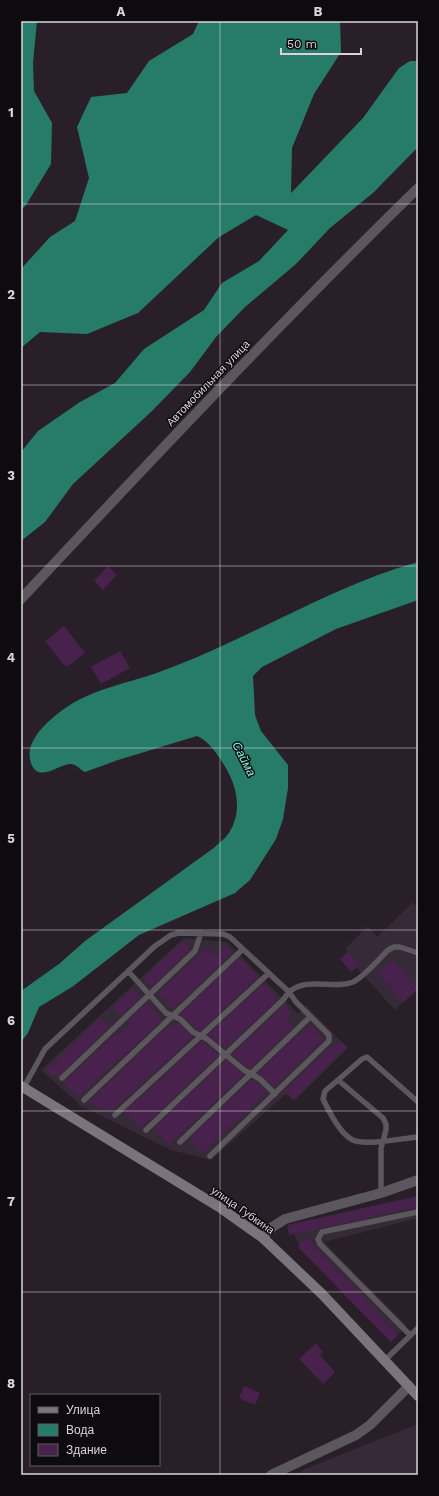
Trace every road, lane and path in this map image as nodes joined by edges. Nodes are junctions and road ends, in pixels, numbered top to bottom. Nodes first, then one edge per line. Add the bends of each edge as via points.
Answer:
1 (418, 188) edge
2 (21, 599) edge
3 (201, 933) junction
4 (243, 949) junction
5 (418, 953) edge
6 (128, 971) junction
7 (269, 973) junction
8 (289, 992) junction
9 (149, 994) junction
10 (173, 1016) junction
11 (310, 1017) junction
12 (200, 1036) junction
13 (226, 1055) junction
14 (251, 1074) junction
15 (62, 1078) dead end
16 (338, 1080) junction
17 (22, 1086) edge
18 (275, 1094) junction
19 (84, 1100) dead end
20 (418, 1102) edge
21 (115, 1115) dead end
22 (146, 1130) dead end
23 (418, 1137) edge
24 (382, 1140) junction
25 (180, 1142) dead end
26 (210, 1156) dead end
27 (415, 1184) edge
28 (381, 1193) junction
29 (418, 1212) edge
30 (263, 1238) junction
31 (418, 1328) edge
32 (410, 1335) junction
33 (385, 1360) junction
34 (409, 1386) junction
35 (418, 1396) edge
36 (271, 1475) edge

1 - 2 street, Автомобильная улица via 330,274 138,473
3 - 4 lane via 223,934
3 - 6 lane via 171,935
3 - 9 lane via 195,951
4 - 7 lane
4 - 10 lane
5 - 8 lane via 394,947 354,982 301,985
6 - 9 lane
6 - 17 lane via 45,1050
7 - 8 lane
7 - 12 lane
8 - 11 lane
8 - 13 lane
9 - 10 lane via 166,1013
9 - 15 lane
10 - 12 lane
10 - 19 lane
11 - 14 lane
11 - 18 lane via 329,1035 329,1041
12 - 13 lane
12 - 21 lane
13 - 14 lane
13 - 22 lane
14 - 18 lane
14 - 25 lane
16 - 20 lane via 367,1057
16 - 24 lane via 383,1118 386,1130
16 - 24 lane via 325,1091 323,1099 342,1130 355,1142
17 - 30 street, улица Губкина via 219,1207
18 - 26 lane
23 - 24 lane
24 - 28 lane
27 - 28 street
28 - 30 street via 286,1219 271,1228
29 - 32 lane via 322,1232 318,1239 320,1244
30 - 33 street, улица Губкина via 322,1294
31 - 32 lane
32 - 33 lane
33 - 34 street, улица Губкина
34 - 35 street, улица Губкина
34 - 36 street via 370,1425 356,1435

